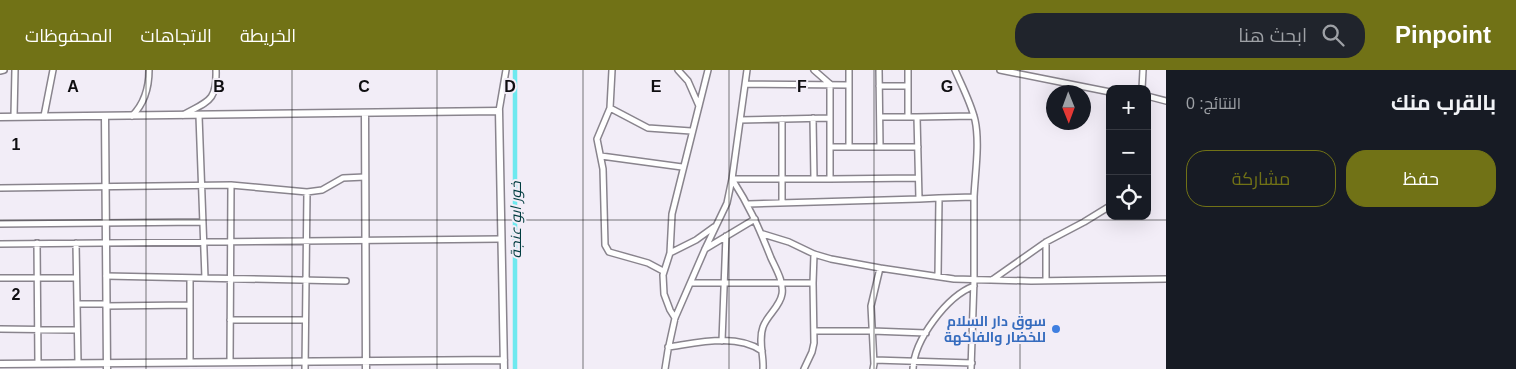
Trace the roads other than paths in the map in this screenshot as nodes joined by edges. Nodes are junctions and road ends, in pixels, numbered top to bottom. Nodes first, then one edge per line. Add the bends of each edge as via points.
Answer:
1 (16, 70) edge
2 (53, 70) edge
3 (149, 70) edge
4 (216, 70) edge
5 (506, 70) edge
6 (612, 70) edge
7 (678, 70) edge
8 (708, 70) edge
9 (747, 70) edge
10 (814, 70) edge
11 (849, 70) edge
12 (879, 70) edge
13 (908, 70) edge
14 (955, 70) edge
15 (1000, 70) edge
16 (1143, 70) edge
17 (746, 84) junction
18 (830, 85) junction
19 (848, 85) junction
20 (1142, 85) edge
21 (879, 86) junction
22 (908, 86) junction
23 (1106, 91) edge
24 (1151, 97) edge
25 (1166, 101) edge
26 (699, 106) junction
27 (610, 108) junction
28 (499, 111) junction
29 (365, 113) junction
30 (14, 116) junction
31 (44, 116) junction
32 (105, 116) junction
33 (132, 116) junction
34 (182, 116) junction
35 (199, 116) junction
36 (974, 116) junction
37 (0, 117) edge
38 (880, 117) junction
39 (908, 117) junction
40 (917, 117) junction
41 (814, 118) junction
42 (830, 118) junction
43 (782, 119) junction
44 (740, 120) junction
45 (691, 131) junction
46 (880, 146) junction
47 (830, 147) junction
48 (849, 147) junction
49 (918, 147) junction
50 (601, 156) junction
51 (682, 168) junction
52 (365, 178) junction
53 (830, 178) junction
54 (918, 178) junction
55 (732, 179) junction
56 (782, 179) junction
57 (814, 179) junction
58 (201, 185) junction
59 (231, 185) junction
60 (105, 186) junction
61 (0, 188) edge
62 (307, 192) junction
63 (919, 198) junction
64 (938, 198) junction
65 (974, 198) junction
66 (782, 203) junction
67 (748, 204) junction
68 (1106, 208) edge
69 (755, 219) junction
70 (203, 222) junction
71 (105, 223) junction
72 (0, 224) edge
73 (717, 225) junction
74 (763, 234) junction
75 (726, 236) junction
76 (502, 239) junction
77 (365, 240) junction
78 (305, 241) junction
79 (106, 242) junction
80 (230, 242) junction
81 (1046, 242) junction
82 (37, 243) junction
83 (76, 243) junction
84 (203, 243) junction
85 (0, 244) edge
86 (704, 249) junction
87 (670, 253) junction
88 (814, 254) junction
89 (880, 268) junction
90 (664, 271) junction
91 (106, 276) junction
92 (938, 276) junction
93 (0, 278) edge
94 (37, 278) junction
95 (76, 278) junction
96 (190, 278) junction
97 (205, 278) junction
98 (230, 279) junction
99 (1166, 279) edge
100 (991, 280) junction
101 (305, 281) junction
102 (346, 281) dead end
103 (1046, 281) junction
104 (724, 282) junction
105 (692, 283) junction
106 (782, 283) junction
107 (813, 283) junction
108 (974, 283) junction
109 (77, 304) junction
110 (190, 304) junction
111 (106, 305) junction
112 (675, 318) junction
113 (230, 320) junction
114 (305, 320) junction
115 (0, 329) edge
116 (37, 330) junction
117 (77, 330) junction
118 (814, 331) junction
119 (872, 331) junction
120 (926, 333) junction
121 (722, 341) junction
122 (668, 347) junction
123 (762, 351) junction
124 (504, 360) junction
125 (874, 360) junction
126 (913, 360) junction
127 (366, 361) junction
128 (190, 362) junction
129 (230, 362) junction
130 (38, 363) junction
131 (78, 363) junction
132 (0, 364) edge
133 (305, 365) edge
134 (107, 366) edge
135 (972, 366) edge
136 (366, 369) edge
137 (504, 369) edge
138 (665, 369) edge
139 (763, 369) edge
140 (804, 369) edge
141 (873, 369) edge
142 (913, 369) edge

1 - 30 street
2 - 31 street
3 - 33 street via 146,94
4 - 34 street via 212,97
5 - 28 street
6 - 27 street
7 - 26 street via 688,80
8 - 26 street
9 - 17 street
10 - 18 street
11 - 19 street
12 - 21 street
13 - 22 street
14 - 36 street
15 - 23 street
16 - 20 street
17 - 18 street
17 - 44 street
18 - 19 street
18 - 42 street
19 - 48 street
21 - 22 street
21 - 38 street
22 - 39 street
24 - 25 street
26 - 45 street
27 - 45 street via 648,128
27 - 50 street via 597,139
28 - 29 street
28 - 76 street
29 - 35 street
29 - 52 street
30 - 31 street
30 - 37 street
31 - 32 street
32 - 33 street
32 - 60 street
33 - 34 street
34 - 35 street
35 - 58 street
36 - 40 street
36 - 65 street
38 - 39 street
38 - 46 street
39 - 40 street
40 - 49 street
41 - 42 street
41 - 43 street
41 - 57 street
42 - 47 street
43 - 44 street
43 - 56 street
44 - 55 street
45 - 51 street
46 - 48 street
46 - 49 street
47 - 48 street
47 - 53 street
49 - 54 street
50 - 51 street
50 - 90 street via 604,243 607,250 648,262
51 - 87 street via 672,214
52 - 62 street via 343,178 322,190
52 - 77 street
53 - 54 street
53 - 57 street
54 - 63 street
55 - 56 street
55 - 67 street
55 - 73 street via 727,203
56 - 57 street
56 - 66 street
58 - 59 street
58 - 60 street
58 - 70 street
59 - 62 street
59 - 80 street
60 - 61 street
60 - 71 street
62 - 78 street
63 - 64 street
63 - 66 street
64 - 65 street
64 - 92 street
65 - 108 street
66 - 67 street
67 - 69 street
68 - 81 street
69 - 74 street
69 - 75 street
70 - 71 street
70 - 84 street
71 - 72 street
71 - 79 street
73 - 86 street
73 - 87 street
74 - 88 street
74 - 106 street
75 - 86 street
75 - 104 street
76 - 77 street
76 - 124 street
77 - 78 street
77 - 127 street
78 - 80 street
78 - 101 street
79 - 83 street
79 - 84 street
79 - 91 street
80 - 84 street
80 - 98 street
81 - 100 street
81 - 103 street
82 - 83 street
82 - 85 street
82 - 94 street
83 - 95 street
84 - 97 street
86 - 105 street
87 - 90 street
88 - 89 street
88 - 107 street
89 - 92 street
89 - 119 street via 871,306
90 - 112 street via 664,294
91 - 96 street
91 - 111 street
92 - 108 street
93 - 94 street
94 - 95 street
94 - 116 street
95 - 109 street
96 - 97 street
96 - 110 street
97 - 98 street
98 - 101 street
98 - 113 street
99 - 103 street
100 - 103 street
100 - 108 street
101 - 102 street
101 - 114 street
104 - 105 street
104 - 106 street
104 - 121 street
105 - 112 street
106 - 107 street
106 - 123 street via 779,303 764,323
107 - 118 street
108 - 120 street via 951,300
108 - 135 street
109 - 111 street
109 - 117 street
110 - 111 street
110 - 128 street
111 - 134 street
112 - 122 street
113 - 114 street
113 - 129 street
114 - 133 street
115 - 116 street
116 - 117 street
116 - 130 street
117 - 131 street
118 - 119 street
118 - 140 street via 812,352
119 - 120 street
119 - 125 street
120 - 126 street
121 - 122 street
121 - 123 street
122 - 138 street
123 - 139 street
124 - 127 street
124 - 137 street
125 - 126 street
125 - 141 street
126 - 135 street
126 - 142 street
127 - 133 street
127 - 136 street
128 - 129 street
128 - 134 street
129 - 133 street
130 - 131 street
130 - 132 street
131 - 134 street

